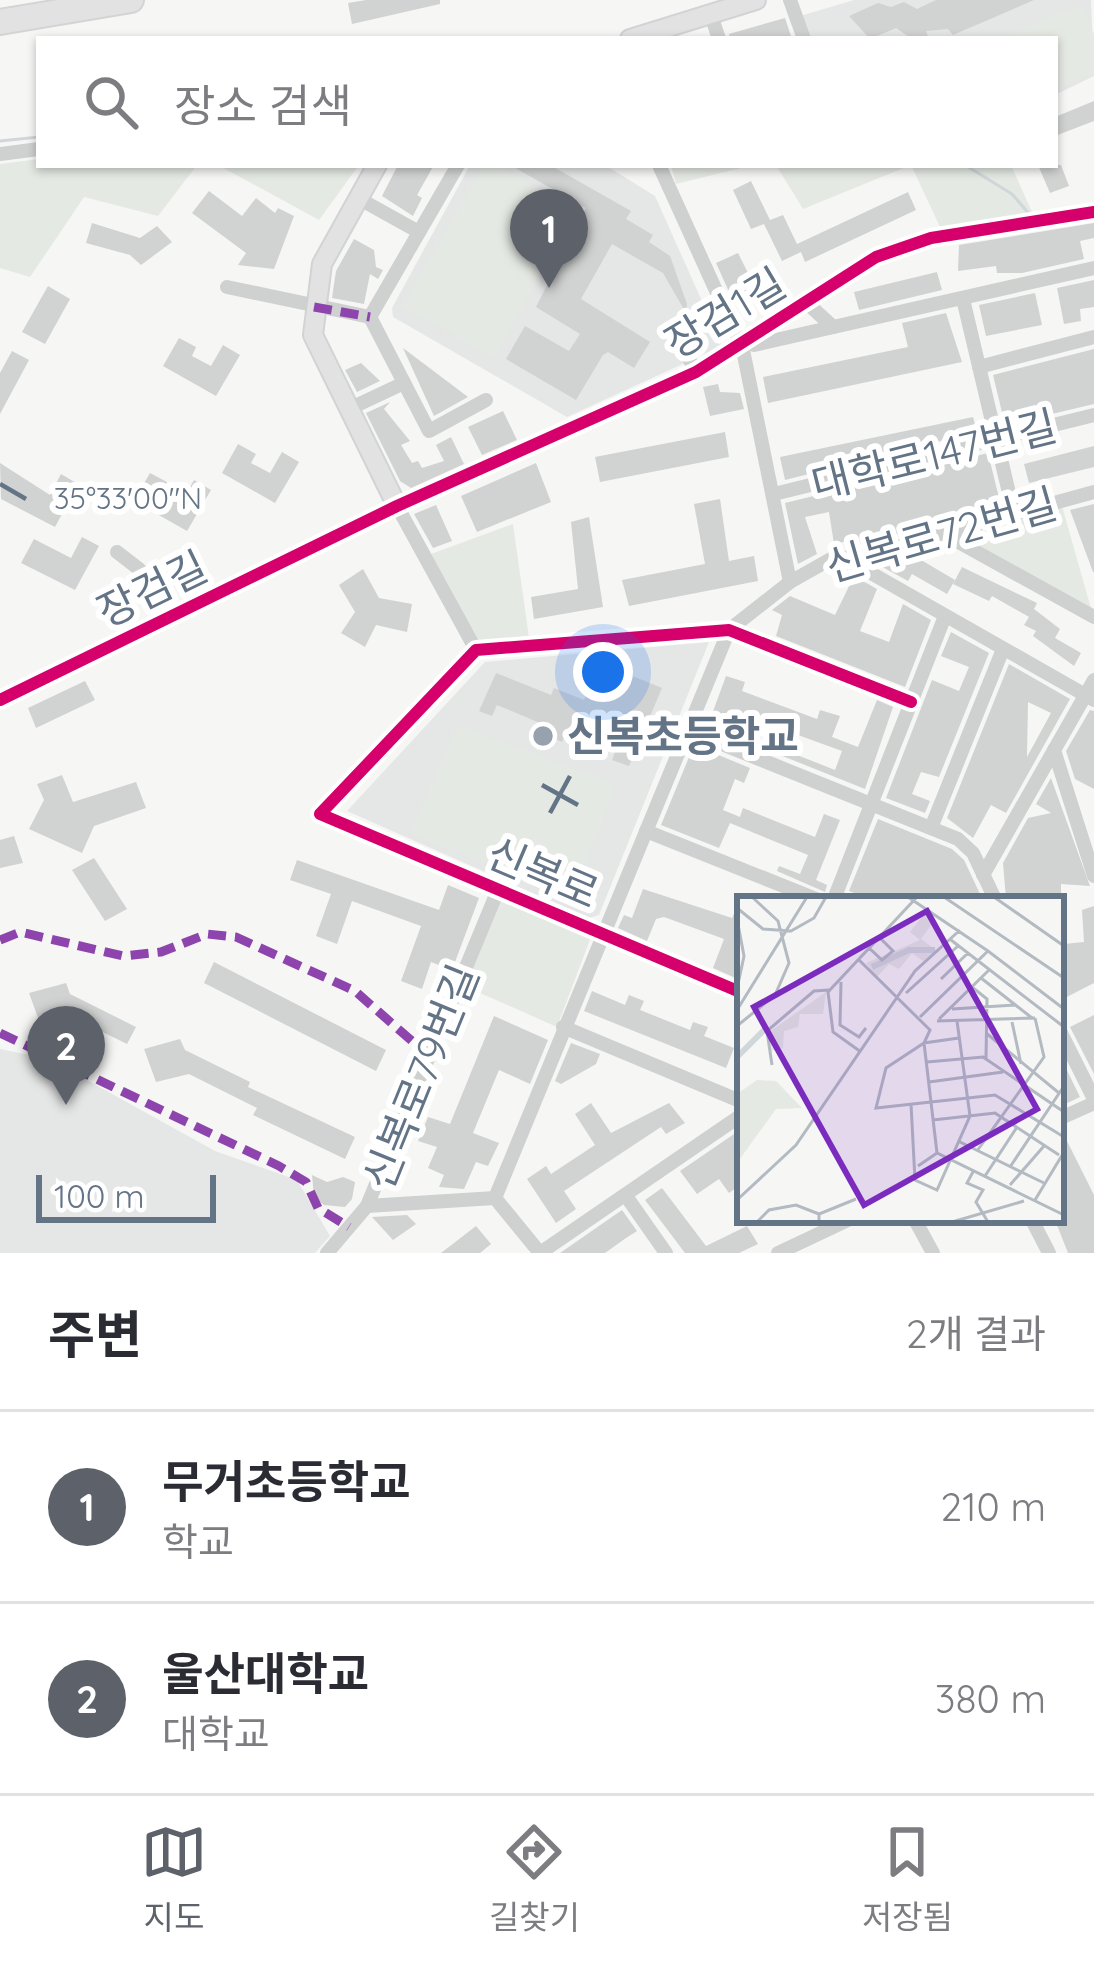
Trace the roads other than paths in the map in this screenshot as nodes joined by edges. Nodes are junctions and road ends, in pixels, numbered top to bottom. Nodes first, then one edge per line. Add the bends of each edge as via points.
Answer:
1 (131, 0) edge
2 (755, 0) edge
3 (790, 0) edge
4 (710, 12) junction
5 (0, 22) edge
6 (640, 36) edge
7 (718, 36) edge
8 (803, 36) edge
9 (36, 149) edge
10 (0, 154) edge
11 (375, 168) edge
12 (456, 168) edge
13 (660, 168) edge
14 (356, 197) junction
15 (1094, 212) edge
16 (418, 232) junction
17 (1094, 268) edge
18 (227, 286) dead end
19 (963, 299) junction
20 (807, 303) junction
21 (314, 307) junction
22 (370, 317) junction
23 (832, 327) junction
24 (1094, 337) edge
25 (682, 345) dead end
26 (742, 347) junction
27 (979, 367) junction
28 (696, 373) junction
29 (404, 383) junction
30 (486, 400) dead end
31 (353, 406) dead end
32 (1094, 416) edge
33 (994, 443) junction
34 (1094, 492) edge
35 (774, 494) junction
36 (397, 506) junction
37 (1014, 514) junction
38 (944, 534) junction
39 (117, 552) dead end
40 (848, 560) junction
41 (790, 582) junction
42 (945, 616) junction
43 (169, 617) junction
44 (1094, 617) edge
45 (729, 630) junction
46 (1003, 649) junction
47 (476, 650) junction
48 (1094, 680) edge
49 (1090, 698) edge
50 (0, 700) edge
51 (910, 702) junction
52 (688, 730) junction
53 (1054, 749) junction
54 (871, 804) junction
55 (931, 828) junction
56 (646, 831) junction
57 (983, 875) junction
58 (1094, 876) edge
59 (498, 890) junction
60 (808, 896) edge
61 (835, 896) edge
62 (994, 896) edge
63 (600, 933) junction
64 (737, 991) edge
65 (563, 1027) junction
66 (1064, 1039) edge
67 (737, 1100) edge
68 (1094, 1101) edge
69 (1064, 1116) edge
70 (737, 1118) edge
71 (626, 1196) junction
72 (495, 1198) junction
73 (368, 1206) junction
74 (842, 1223) edge
75 (917, 1223) edge
76 (1034, 1223) edge
77 (327, 1253) edge
78 (540, 1253) edge
79 (666, 1253) edge
80 (778, 1253) edge
81 (933, 1253) edge
82 (1049, 1253) edge

1 - 5 highway
2 - 4 main road
3 - 8 street
4 - 6 main road
4 - 7 street
9 - 10 street
11 - 14 main road
12 - 16 street
13 - 26 street, 장검1길
14 - 16 street
14 - 21 main road via 322,264
15 - 20 street, 장검1길 via 931,238 876,257
16 - 22 street
17 - 19 street, 장검1길
18 - 21 street
19 - 23 street, 장검1길
19 - 27 street
20 - 23 street
20 - 26 street, 장검1길
21 - 22 street
21 - 36 main road via 316,348
22 - 29 street
23 - 26 street, 장검1길
24 - 27 street
25 - 28 street
26 - 28 street, 장검1길
26 - 35 street, 신복로72번길
27 - 33 street
28 - 36 street, 장검1길
29 - 30 street via 429,431
29 - 31 street
32 - 33 street, 대학로147번길
33 - 35 street, 대학로147번길
33 - 37 street
34 - 37 street, 신복로72번길
35 - 41 street, 신복로72번길
36 - 43 street, 장검길
36 - 47 street
37 - 38 street, 신복로72번길
38 - 40 street, 신복로72번길
38 - 44 street
39 - 43 street via 139,568
40 - 41 street, 신복로72번길 via 838,555
40 - 42 street
41 - 45 street, 신복로72번길
42 - 46 street
42 - 51 street
43 - 50 street, 장검길
45 - 47 street
45 - 51 street
45 - 52 street, 신복로72번길
46 - 49 street
46 - 55 street
47 - 59 street, 신복로 via 320,814
48 - 49 street
49 - 53 street
51 - 54 street
52 - 54 street
52 - 56 street, 신복로72번길
53 - 57 street
53 - 58 street
54 - 55 street
54 - 61 street
55 - 57 street via 958,839
56 - 60 street
56 - 63 street, 신복로72번길
57 - 62 street
59 - 63 street, 신복로
59 - 73 street, 신복로79번길
63 - 64 street, 신복로
63 - 65 street, 신복로72번길
65 - 67 street
65 - 72 street, 신복로72번길
66 - 68 street
68 - 69 street
70 - 71 street
71 - 78 street
71 - 79 street
72 - 73 street
72 - 78 street
73 - 77 street, 신복로79번길
74 - 80 street
75 - 81 street
76 - 82 street

